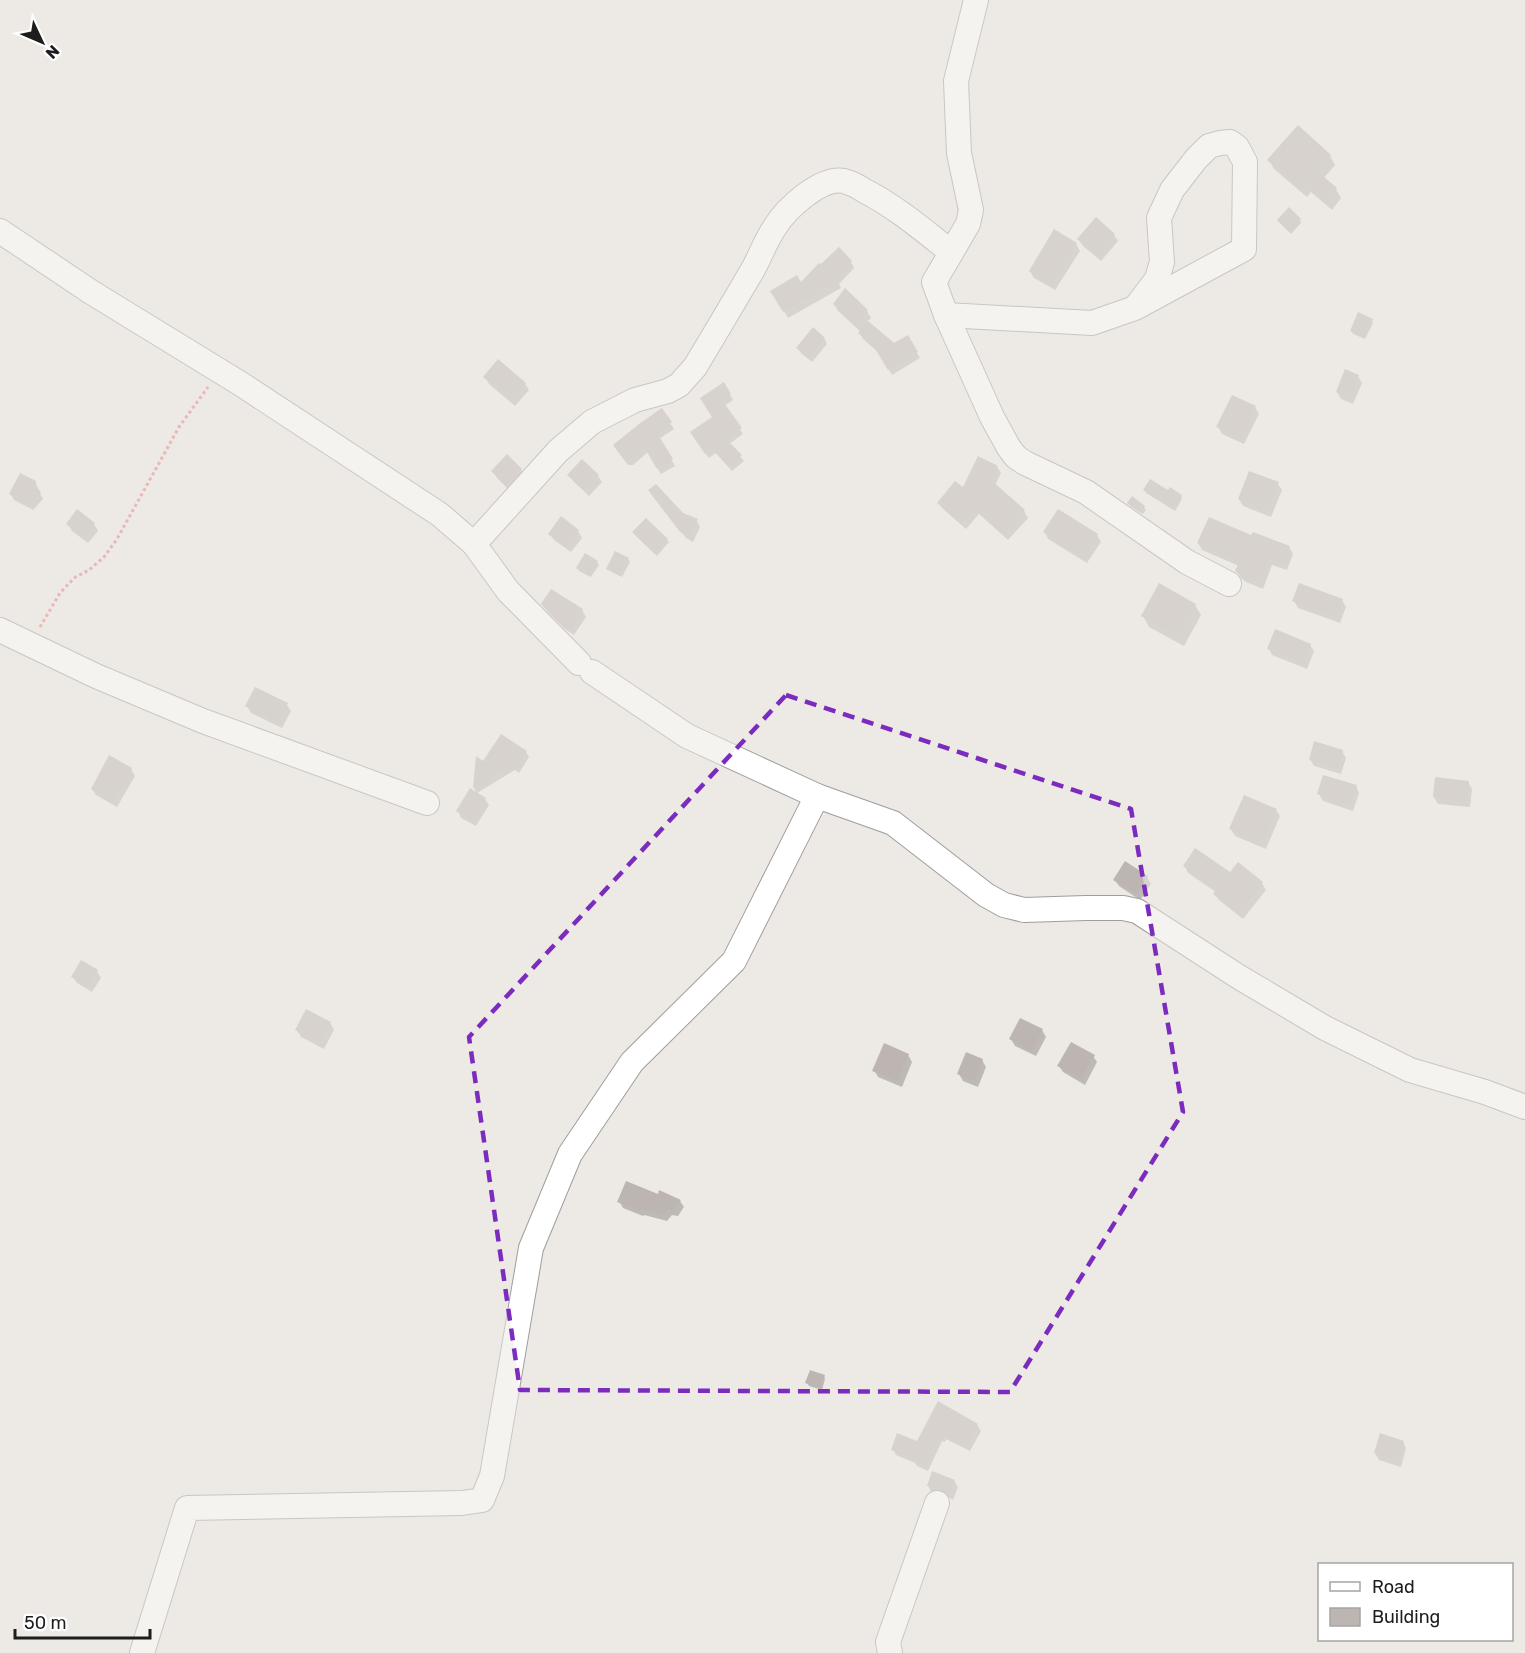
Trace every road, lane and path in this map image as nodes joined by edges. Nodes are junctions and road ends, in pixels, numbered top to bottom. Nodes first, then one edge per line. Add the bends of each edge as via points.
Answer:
1 (976, 0) edge
2 (0, 231) edge
3 (951, 252) junction
4 (1134, 308) junction
5 (946, 315) junction
6 (209, 364) junction
7 (474, 544) junction
8 (1229, 584) dead end
9 (0, 630) edge
10 (30, 644) junction
11 (817, 796) junction
12 (427, 803) dead end
13 (1525, 1107) edge
14 (937, 1503) dead end
15 (142, 1653) edge
16 (890, 1653) edge

1 - 3 street via 956,81 959,153 971,210 968,224
2 - 6 street
3 - 5 street via 934,282
3 - 7 street via 899,211 857,186 837,181 818,187 787,211 775,226 755,268 688,376 668,391 635,400 592,422 558,451
4 - 4 street via 1157,279 1162,262 1159,218 1172,190 1209,146 1230,142 1245,162 1244,249
4 - 5 street via 1092,323
5 - 8 street via 992,417 1016,457 1086,492 1187,562
6 - 7 street via 439,514
6 - 10 path via 209,386 179,427 117,539 98,563 74,578 60,593
7 - 11 street via 508,591 586,667 687,736
9 - 10 street
10 - 12 street via 203,721
11 - 13 street via 893,823 1004,905 1024,910 1137,911 1325,1028 1410,1070
11 - 15 street via 734,961 632,1062 570,1154 531,1248 492,1476 482,1500 188,1508
14 - 16 street via 888,1642

